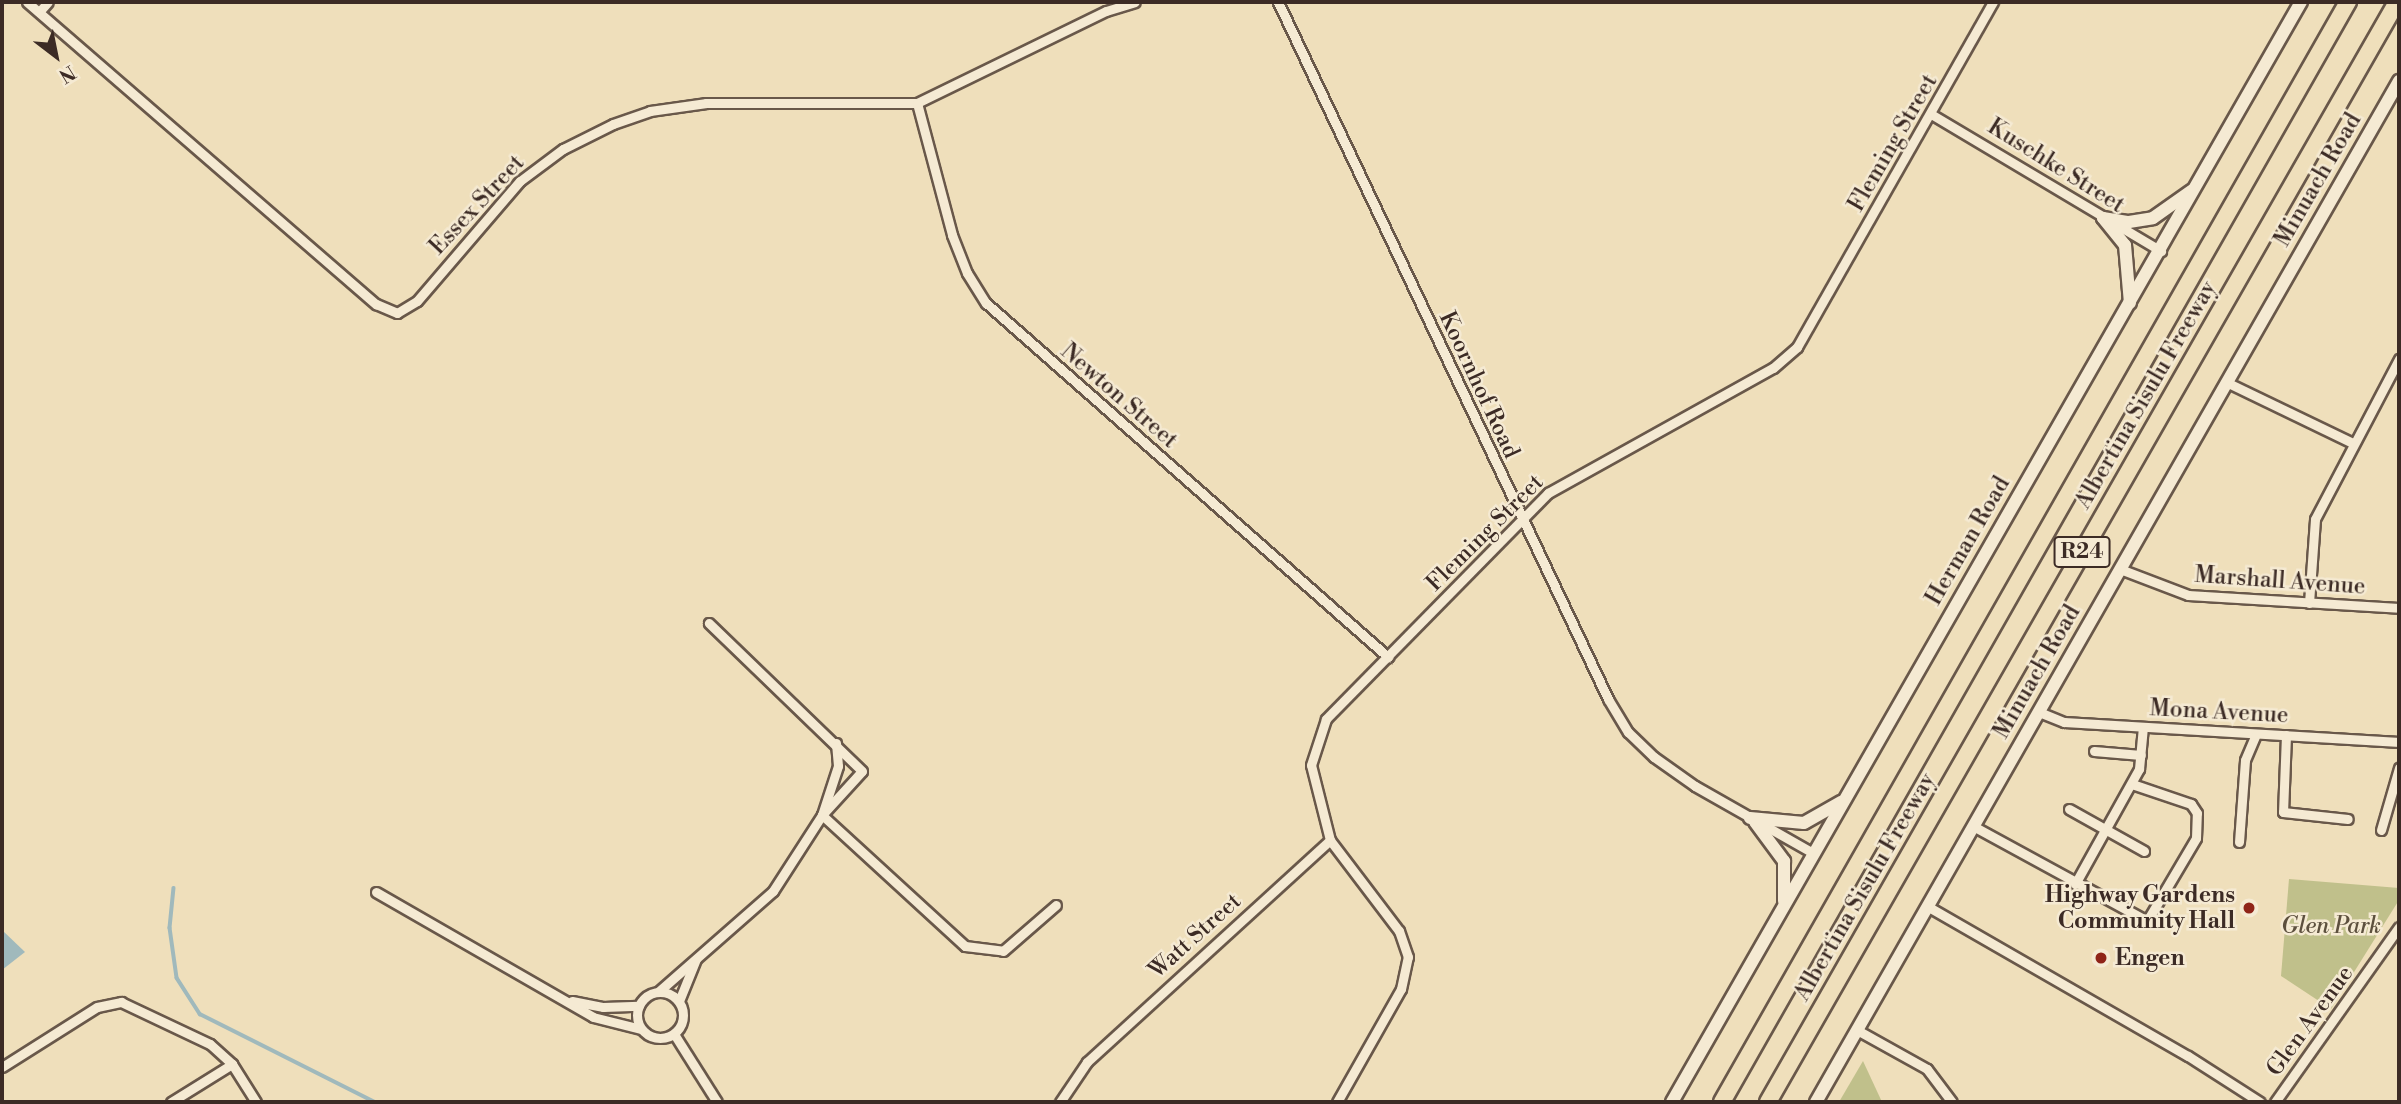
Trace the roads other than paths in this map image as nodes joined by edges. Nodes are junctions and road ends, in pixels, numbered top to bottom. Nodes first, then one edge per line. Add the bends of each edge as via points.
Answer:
1 (27, 2) edge
2 (48, 2) edge
3 (1135, 2) edge
4 (1278, 2) edge
5 (1993, 2) edge
6 (2301, 2) edge
7 (2348, 2) edge
8 (2397, 2) edge
9 (40, 12) junction
10 (2399, 81) edge
11 (917, 103) junction
12 (1931, 114) junction
13 (2200, 182) junction
14 (2103, 218) junction
15 (2161, 251) junction
16 (2130, 306) junction
17 (2399, 359) edge
18 (2226, 382) junction
19 (2353, 443) junction
20 (1521, 518) junction
21 (2120, 569) junction
22 (2309, 603) junction
23 (2399, 608) edge
24 (709, 623) dead end
25 (1388, 657) junction
26 (2039, 712) junction
27 (2143, 727) junction
28 (2256, 734) junction
29 (2286, 735) junction
30 (835, 741) junction
31 (2399, 742) edge
32 (2094, 751) dead end
33 (2141, 754) junction
34 (2399, 768) edge
35 (2132, 784) junction
36 (1845, 799) junction
37 (2069, 809) dead end
38 (822, 815) junction
39 (2348, 819) dead end
40 (1752, 820) junction
41 (1973, 826) junction
42 (2106, 830) junction
43 (2381, 830) dead end
44 (1330, 840) junction
45 (2239, 842) dead end
46 (2144, 851) dead end
47 (1813, 853) junction
48 (2075, 884) junction
49 (376, 892) dead end
50 (1056, 905) dead end
51 (1927, 906) junction
52 (1783, 908) junction
53 (2399, 927) edge
54 (697, 957) junction
55 (658, 992) junction
56 (567, 1000) junction
57 (679, 1002) junction
58 (639, 1006) junction
59 (642, 1029) junction
60 (1857, 1030) junction
61 (674, 1034) junction
62 (232, 1064) junction
63 (2, 1067) edge
64 (171, 1102) edge
65 (256, 1102) edge
66 (717, 1102) edge
67 (1060, 1102) edge
68 (1337, 1102) edge
69 (1672, 1102) edge
70 (1723, 1102) edge
71 (1768, 1102) edge
72 (1816, 1102) edge
73 (1952, 1102) edge
74 (2260, 1102) edge
75 (2275, 1102) edge

1 - 9 street, Essex Street
2 - 9 street
3 - 11 street, Essex Street via 1106,11
4 - 20 street, Koornhof Road
5 - 12 street, Fleming Street
6 - 13 main road, Herman Road
7 - 70 highway, Albertina Sisulu Freeway / R24
8 - 71 highway, Albertina Sisulu Freeway / R24
9 - 11 street, Essex Street via 391,312 412,307 520,181 563,149 613,124 650,111 706,103
10 - 18 main road, Minuach Road
11 - 25 street, Newton Street via 952,235 967,273 986,303
12 - 14 street, Kuschke Street
12 - 20 street, Fleming Street via 1814,321 1787,358 1576,474
13 - 14 main road via 2153,218 2129,222
13 - 15 main road, Herman Road
14 - 15 street, Kuschke Street
14 - 16 main road via 2125,245
15 - 16 main road, Herman Road
16 - 36 main road, Herman Road
17 - 19 street
18 - 19 street
18 - 21 main road, Minuach Road
19 - 22 street via 2311,532
20 - 25 street, Fleming Street
20 - 40 street, Koornhof Road via 1579,644 1629,732 1672,771
21 - 22 street, Marshall Avenue via 2188,595
21 - 26 main road, Minuach Road
22 - 23 street, Marshall Avenue
24 - 30 street
25 - 44 street, Fleming Street via 1330,714 1314,746 1314,782
26 - 27 street, Mona Avenue via 2064,722
26 - 41 main road, Minuach Road
27 - 28 street, Mona Avenue
27 - 33 street
28 - 29 street, Mona Avenue
28 - 45 street via 2245,760
29 - 31 street, Mona Avenue
29 - 39 street via 2283,811
30 - 38 street via 838,766
30 - 38 street via 862,771
32 - 33 street
33 - 35 street
34 - 43 street
35 - 42 street
35 - 48 street via 2191,804 2197,813 2196,838 2168,888 2144,922
36 - 40 main road via 1804,823
36 - 47 main road, Herman Road
37 - 42 street
38 - 50 street via 965,946 1003,951
38 - 54 street via 780,883
40 - 47 street, Koornhof Road
40 - 52 main road via 1784,861
41 - 48 street
41 - 51 main road, Minuach Road
42 - 46 street
42 - 48 street
44 - 67 street, Watt Street via 1087,1062
44 - 68 street, Fleming Street via 1399,931 1408,957 1401,989
47 - 52 main road, Herman Road
49 - 56 street via 497,965
51 - 60 main road, Minuach Road
51 - 74 street
52 - 69 main road, Herman Road
53 - 75 street, Glen Avenue
54 - 55 street
54 - 57 street
55 - 57 street
55 - 58 street
56 - 58 street via 603,1007
56 - 59 street via 593,1017
57 - 61 street via 684,1019
58 - 59 street
59 - 61 street via 657,1038
60 - 72 main road, Minuach Road
60 - 73 street via 1927,1069
61 - 66 street
62 - 63 street via 188,1032 116,1002 97,1007
62 - 64 street
62 - 65 street

